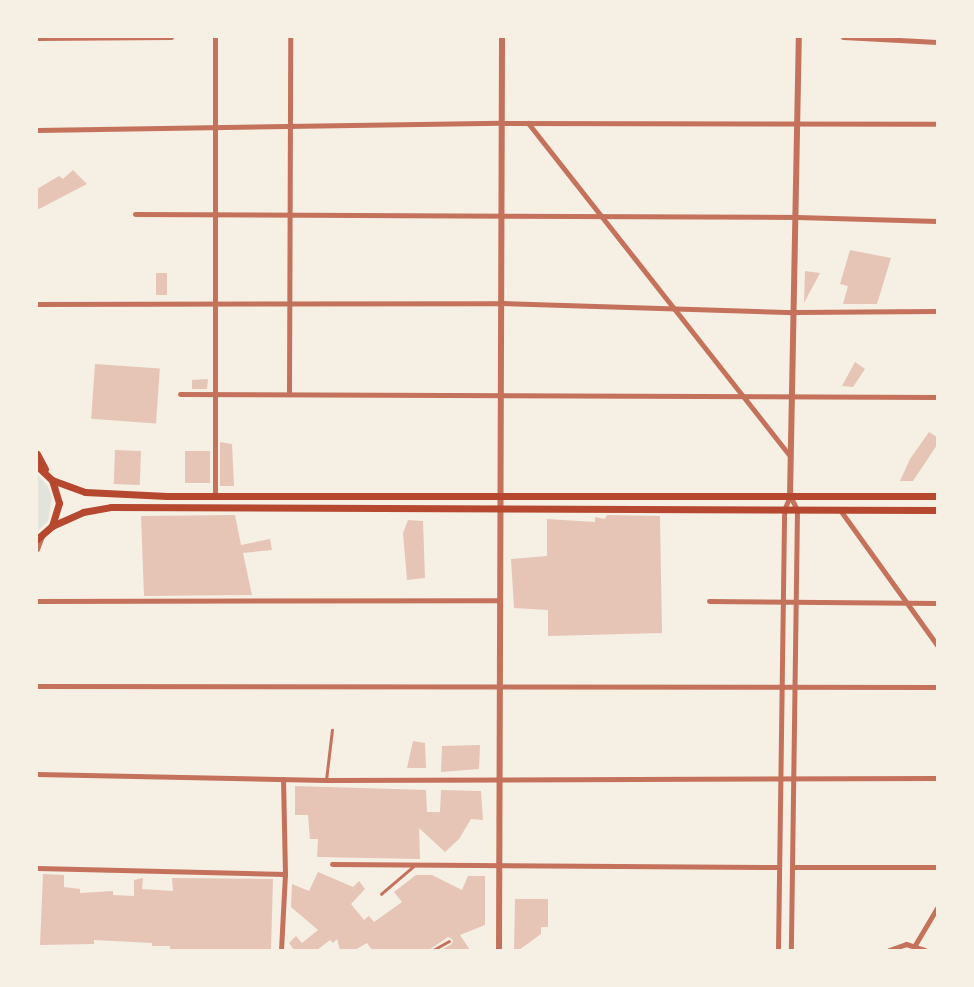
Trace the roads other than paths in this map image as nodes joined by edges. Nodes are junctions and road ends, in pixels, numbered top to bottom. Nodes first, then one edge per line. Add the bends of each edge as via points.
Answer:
1 (171, 37) edge
2 (215, 37) edge
3 (290, 37) edge
4 (502, 37) edge
5 (799, 37) edge
6 (843, 37) edge
7 (37, 38) edge
8 (937, 42) edge
9 (501, 123) junction
10 (528, 123) junction
11 (799, 123) junction
12 (937, 124) edge
13 (289, 126) junction
14 (215, 127) junction
15 (37, 130) edge
16 (135, 214) dead end
17 (215, 215) junction
18 (289, 215) junction
19 (501, 216) junction
20 (602, 216) junction
21 (797, 217) junction
22 (937, 221) edge
23 (501, 303) junction
24 (37, 304) edge
25 (215, 305) junction
26 (289, 306) junction
27 (674, 309) junction
28 (937, 311) edge
29 (794, 312) junction
30 (180, 394) dead end
31 (215, 394) junction
32 (289, 394) junction
33 (500, 394) junction
34 (792, 397) junction
35 (937, 397) edge
36 (743, 398) junction
37 (37, 454) edge
38 (791, 457) junction
39 (37, 466) edge
40 (50, 476) junction
41 (500, 495) junction
42 (215, 496) junction
43 (790, 496) junction
44 (937, 496) edge
45 (500, 510) junction
46 (784, 510) junction
47 (797, 510) junction
48 (840, 510) junction
49 (937, 510) edge
50 (52, 526) junction
51 (40, 538) edge
52 (37, 549) edge
53 (500, 600) junction
54 (709, 600) dead end
55 (37, 601) edge
56 (783, 603) junction
57 (796, 603) junction
58 (906, 603) junction
59 (937, 603) edge
60 (937, 645) edge
61 (37, 686) edge
62 (795, 686) junction
63 (499, 687) junction
64 (937, 687) edge
65 (782, 688) junction
66 (332, 730) dead end
67 (37, 774) edge
68 (937, 778) edge
69 (283, 779) junction
70 (499, 779) junction
71 (326, 780) junction
72 (780, 780) junction
73 (793, 780) junction
74 (332, 864) dead end
75 (415, 865) junction
76 (499, 867) junction
77 (779, 867) junction
78 (792, 867) junction
79 (937, 867) edge
80 (37, 868) edge
81 (285, 874) junction
82 (380, 894) dead end
83 (937, 908) edge
84 (449, 941) dead end
85 (915, 945) junction
86 (281, 950) edge
87 (433, 950) edge
88 (499, 950) edge
89 (778, 950) edge
90 (791, 950) edge
91 (889, 950) edge
92 (925, 950) edge

1 - 7 street
2 - 14 street
3 - 13 street
4 - 9 street
5 - 11 street
6 - 8 street
9 - 10 street
9 - 13 street
9 - 19 street
10 - 11 street
10 - 20 street
11 - 12 street
11 - 21 street
13 - 14 street
13 - 18 street
14 - 15 street
14 - 17 street
16 - 17 street
17 - 18 street
17 - 25 street
18 - 19 street
18 - 26 street
19 - 20 street
19 - 23 street
20 - 21 street
20 - 27 street
21 - 22 street
21 - 29 street
23 - 26 street
23 - 27 street
23 - 33 street
24 - 25 street
25 - 26 street
25 - 31 street
26 - 32 street
27 - 29 street
27 - 36 street
28 - 29 street
29 - 34 street
30 - 31 street
31 - 32 street
31 - 42 street
32 - 33 street
33 - 36 street
33 - 41 street
34 - 35 street
34 - 36 street
34 - 38 street
36 - 38 street
37 - 40 main road
38 - 43 street
39 - 40 main road
40 - 42 main road via 85,492
40 - 50 main road via 60,503
41 - 42 main road
41 - 43 main road
41 - 45 street
43 - 44 main road
43 - 46 street
43 - 47 street
45 - 46 main road
45 - 50 main road via 111,507 83,512
45 - 53 street
46 - 47 main road
46 - 56 street
47 - 48 main road
47 - 57 street
48 - 49 main road
48 - 58 street
50 - 51 main road
51 - 52 street
53 - 55 street
53 - 63 street
54 - 56 street
56 - 57 street
56 - 65 street
57 - 58 street
57 - 62 street
58 - 59 street
58 - 60 street
61 - 63 street
62 - 64 street
62 - 65 street
62 - 73 street
63 - 65 street
63 - 70 street
65 - 72 street
66 - 71 lane
67 - 69 street
68 - 73 street
69 - 71 street
69 - 81 street
70 - 71 street
70 - 72 street
70 - 76 street
72 - 73 street
72 - 77 street
73 - 78 street
74 - 75 street
75 - 76 street
75 - 82 lane
76 - 77 street
76 - 88 street
77 - 89 street
78 - 79 street
78 - 90 street
80 - 81 street
81 - 86 street
83 - 85 street
84 - 87 lane
85 - 91 street
85 - 92 street

